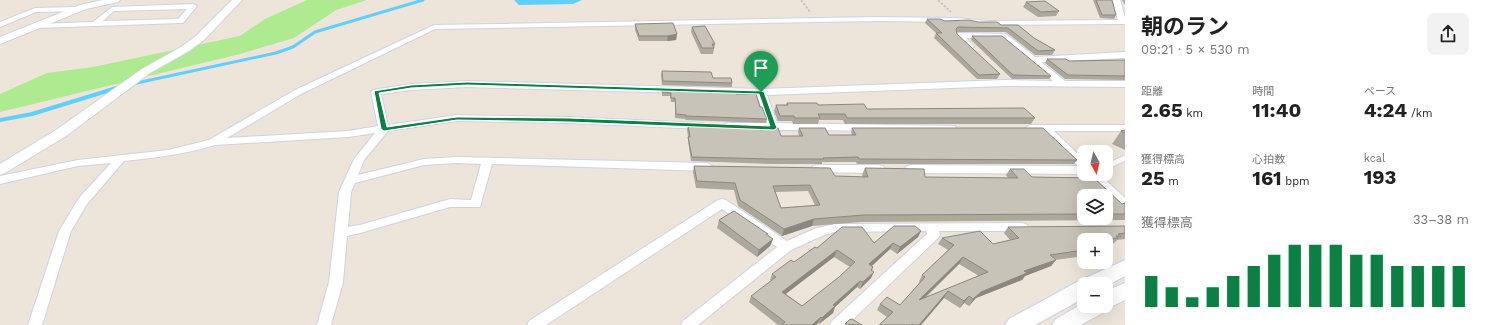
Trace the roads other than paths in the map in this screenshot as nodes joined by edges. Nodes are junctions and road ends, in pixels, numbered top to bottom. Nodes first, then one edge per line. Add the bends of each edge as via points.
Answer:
1 (115, 0) edge
2 (237, 0) edge
3 (1116, 1) edge
4 (1125, 4) edge
5 (78, 9) junction
6 (1124, 22) edge
7 (95, 24) junction
8 (0, 25) edge
9 (38, 26) junction
10 (0, 41) edge
11 (978, 55) edge
12 (1125, 55) edge
13 (1033, 60) junction
14 (1001, 75) edge
15 (1009, 83) junction
16 (1062, 83) junction
17 (1125, 84) edge
18 (761, 92) junction
19 (774, 128) junction
20 (958, 128) edge
21 (1018, 128) edge
22 (1045, 128) junction
23 (1125, 128) edge
24 (384, 129) junction
25 (213, 142) junction
26 (120, 158) junction
27 (1125, 158) edge
28 (1077, 159) edge
29 (488, 160) junction
30 (1113, 164) edge
31 (719, 168) edge
32 (808, 169) edge
33 (0, 170) edge
34 (1077, 170) edge
35 (0, 180) edge
36 (351, 180) junction
37 (1099, 181) edge
38 (1125, 205) edge
39 (931, 227) junction
40 (1034, 227) edge
41 (342, 232) junction
42 (786, 247) junction
43 (1125, 267) edge
44 (1106, 277) edge
45 (1125, 291) edge
46 (1077, 292) edge
47 (1113, 297) edge
48 (1084, 313) edge
49 (35, 325) edge
50 (324, 325) edge
51 (534, 325) edge
52 (688, 325) edge
53 (837, 325) edge
54 (1016, 325) edge
55 (1063, 325) edge

1 - 5 street
2 - 33 street via 200,38 185,49 140,74 61,133
3 - 4 street
3 - 6 street
5 - 8 street via 35,10
5 - 9 street
6 - 25 street via 990,23 905,19 434,27 298,92
7 - 7 street via 112,9 193,6 180,21
7 - 9 street
9 - 10 street
11 - 13 street via 959,35 1004,36
12 - 13 street
13 - 16 street
14 - 15 street
15 - 16 street
15 - 18 street
16 - 17 street
18 - 19 street
18 - 24 street via 474,84 411,87 376,92
19 - 20 street
19 - 24 street via 457,118
21 - 22 street
22 - 23 street
22 - 28 street
24 - 25 street via 348,134
24 - 36 street via 359,159
25 - 26 street via 168,153
26 - 35 street via 63,166
26 - 49 street via 83,201 65,231
27 - 30 lane
29 - 31 street
29 - 36 street via 424,162
29 - 41 street via 476,204 450,203
32 - 34 street
36 - 41 street via 345,192
37 - 38 street
39 - 40 street
39 - 42 street via 834,228 818,232
39 - 53 street via 934,235
41 - 50 street via 332,304
42 - 51 street via 722,203
42 - 52 street
43 - 44 main road
45 - 47 main road
46 - 54 main road
48 - 55 main road

